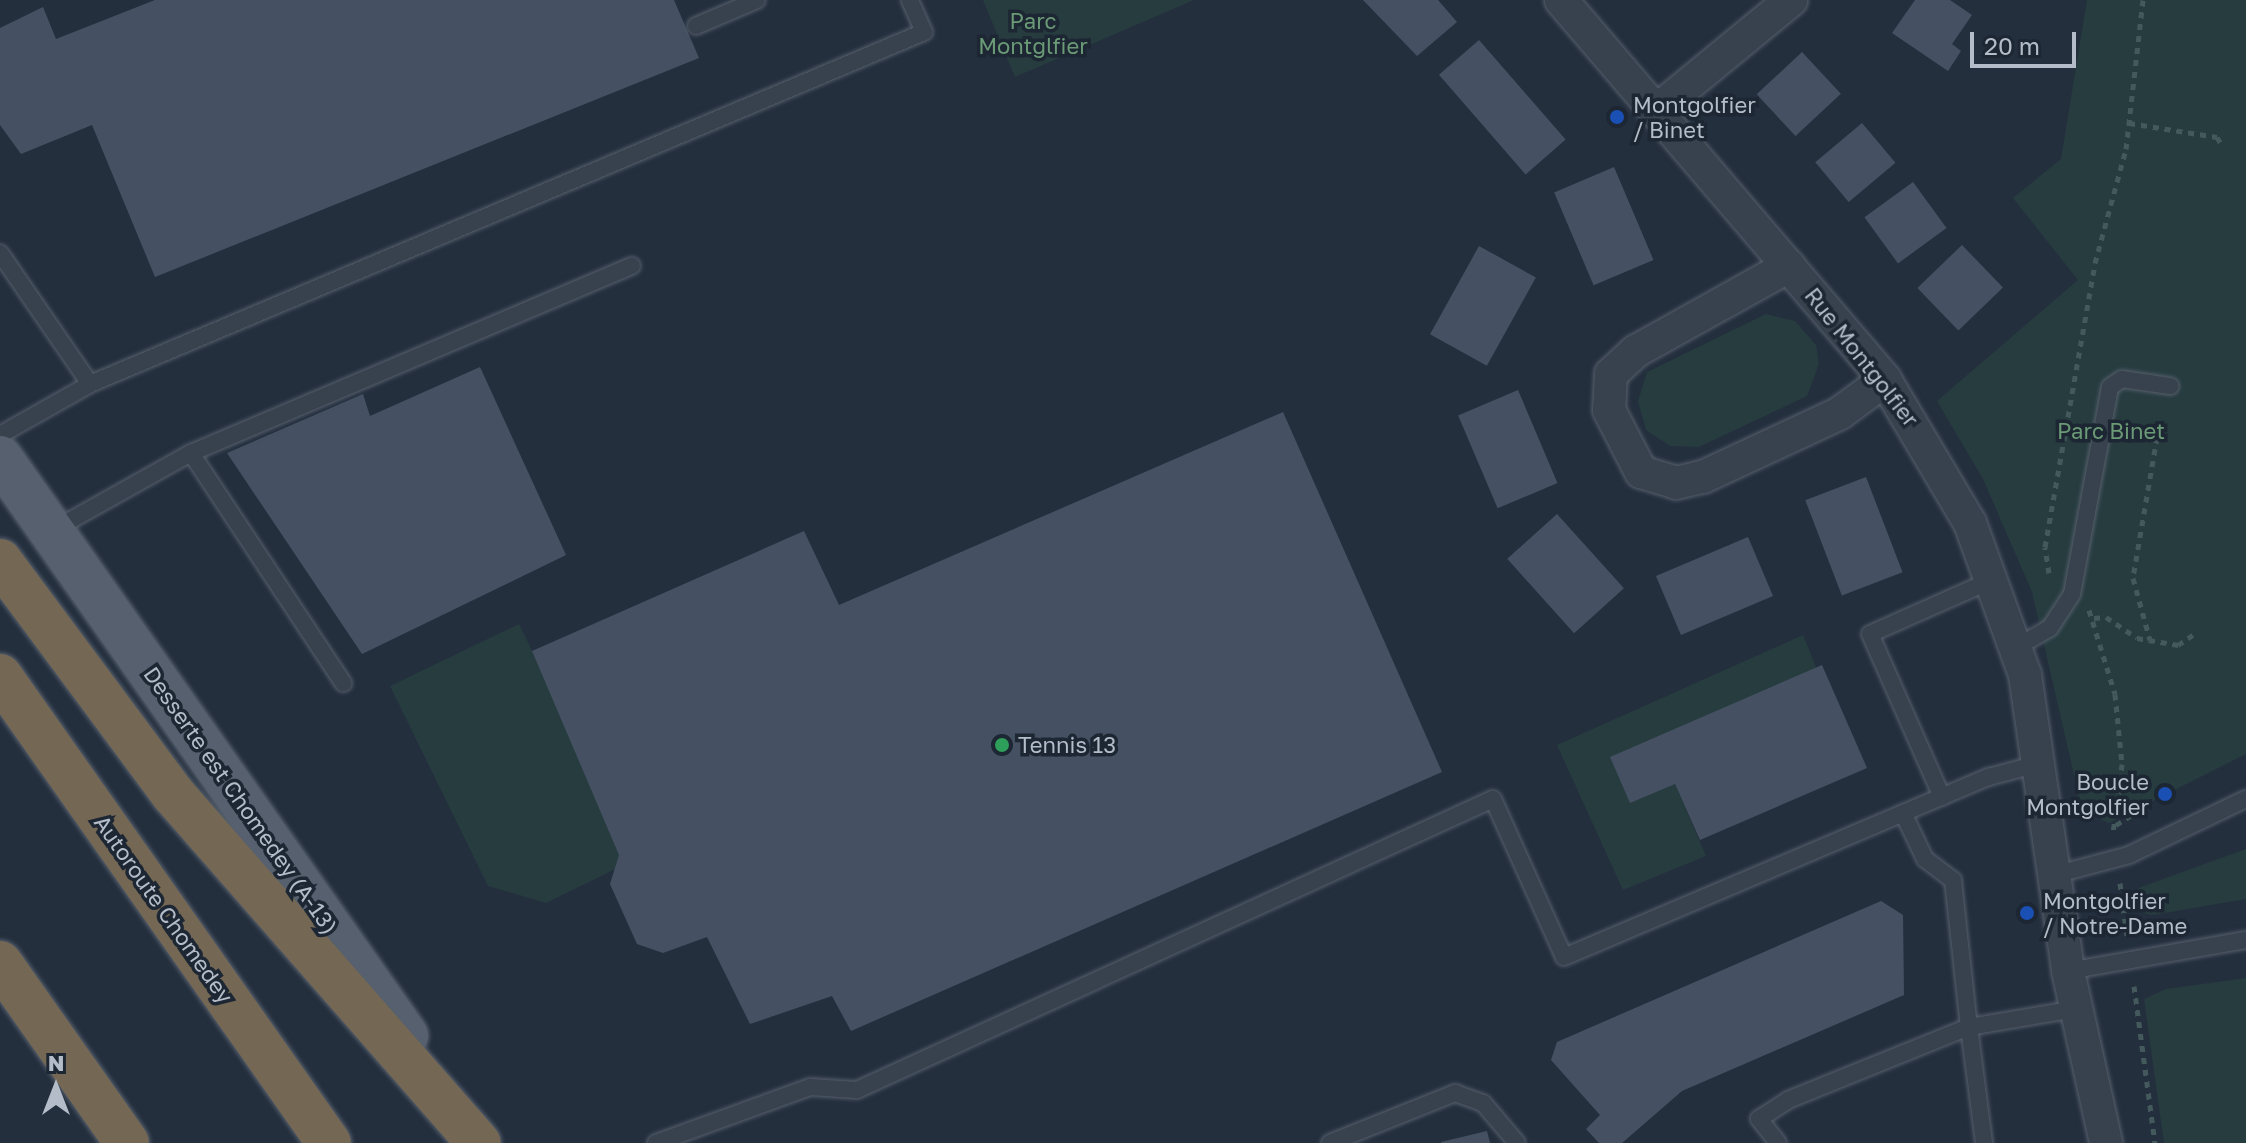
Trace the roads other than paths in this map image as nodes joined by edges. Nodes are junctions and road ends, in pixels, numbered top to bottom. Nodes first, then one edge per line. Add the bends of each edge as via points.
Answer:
1 (757, 0) edge
2 (910, 0) edge
3 (1561, 0) edge
4 (1791, 0) edge
5 (696, 26) dead end
6 (1656, 111) junction
7 (0, 253) edge
8 (632, 266) dead end
9 (1789, 266) junction
10 (1885, 380) junction
11 (90, 384) junction
12 (2170, 386) dead end
13 (0, 435) edge
14 (191, 453) junction
15 (0, 458) edge
16 (52, 531) junction
17 (0, 561) edge
18 (1995, 579) junction
19 (2017, 647) junction
20 (0, 676) edge
21 (343, 683) dead end
22 (2038, 764) junction
23 (1942, 797) junction
24 (2246, 799) edge
25 (1903, 813) junction
26 (2054, 875) junction
27 (2246, 940) edge
28 (0, 963) edge
29 (2068, 971) junction
30 (2075, 1009) junction
31 (1969, 1027) junction
32 (127, 1143) edge
33 (329, 1143) edge
34 (480, 1143) edge
35 (656, 1143) edge
36 (1330, 1143) edge
37 (1517, 1143) edge
38 (1778, 1143) edge
39 (1984, 1143) edge
40 (2106, 1143) edge

1 - 5 lane
2 - 11 lane via 924,32
3 - 6 street, Rue Montgolfier
4 - 6 street
6 - 9 street, Rue Montgolfier
7 - 11 lane
8 - 14 lane
9 - 10 street, Rue Montgolfier
9 - 10 street via 1636,351 1611,374 1609,410 1641,472 1676,483 1703,477 1840,413
10 - 18 street, Rue Montgolfier via 1923,435
11 - 13 lane
12 - 19 lane via 2122,379 2110,387 2072,594 2050,628
14 - 16 lane
14 - 21 lane
15 - 16 main road, Desserte est Chomedey (A-13)
16 - 34 main road, Desserte est Chomedey (A-13)
17 - 34 highway via 173,794
18 - 19 street, Rue Montgolfier
18 - 23 lane via 1870,634
19 - 22 street, Rue Montgolfier
20 - 33 highway, Autoroute Chomedey
22 - 23 lane
22 - 26 street, Rue Montgolfier
23 - 25 lane
24 - 26 lane via 2117,860
25 - 31 lane via 1925,859 1953,880
25 - 35 lane via 1564,957 1493,799 857,1090 810,1087
26 - 29 street, Rue Montgolfier
27 - 29 lane
28 - 32 highway
29 - 30 street, Rue Montgolfier
30 - 31 lane
30 - 40 street, Rue Montgolfier
31 - 38 lane via 1788,1100 1759,1119
31 - 39 lane
36 - 37 lane via 1455,1093 1483,1103

